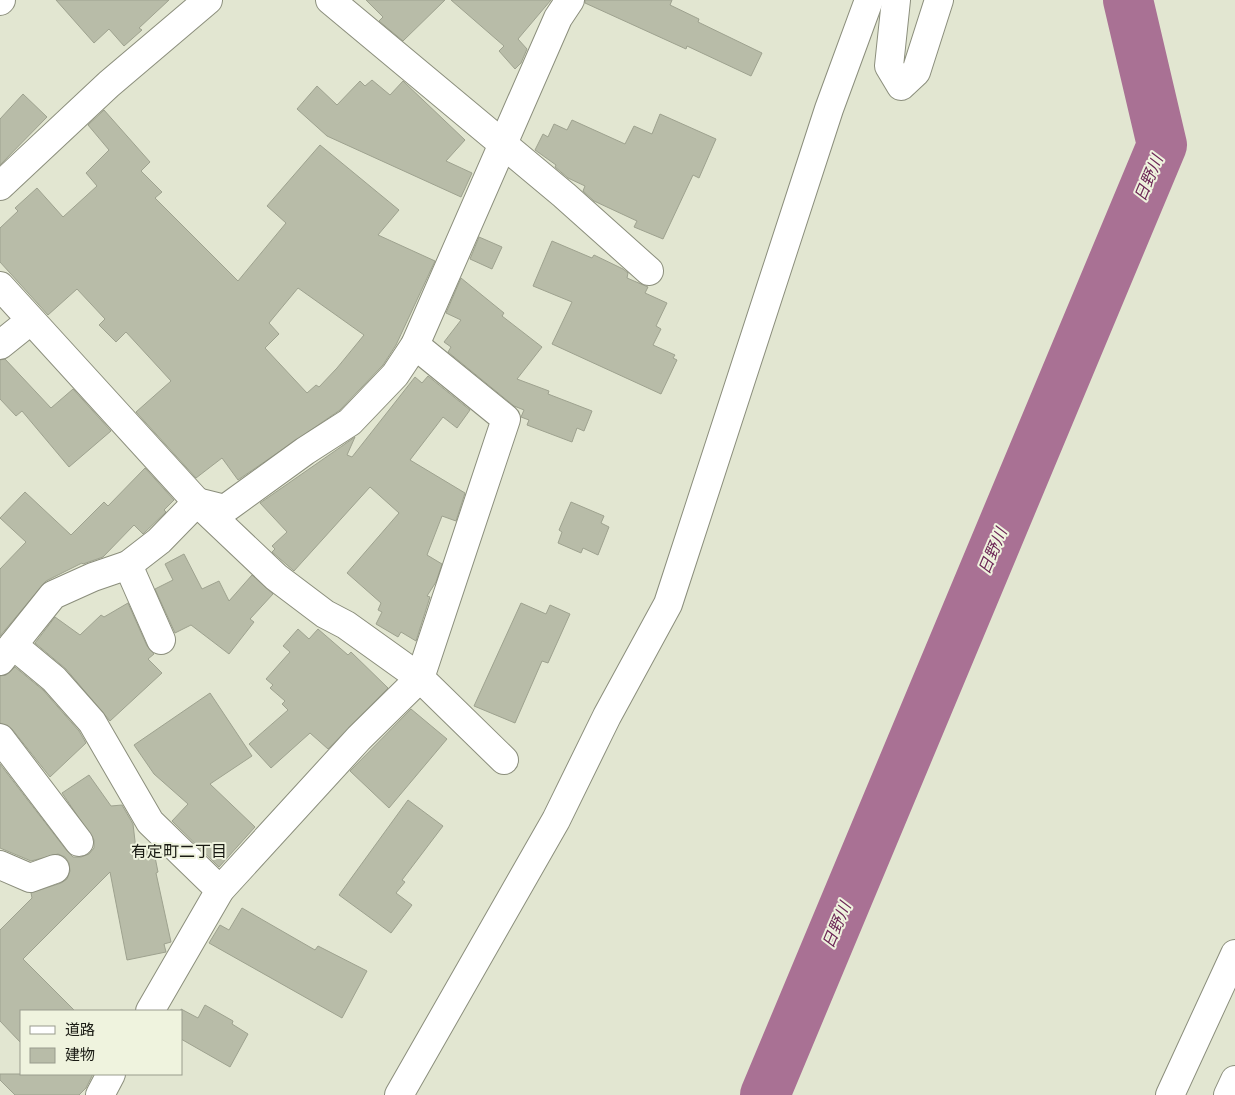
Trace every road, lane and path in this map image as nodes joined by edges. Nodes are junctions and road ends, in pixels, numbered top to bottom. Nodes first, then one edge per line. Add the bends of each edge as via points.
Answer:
1 (208, 0) edge
2 (330, 0) edge
3 (570, 0) edge
4 (869, 0) edge
5 (896, 0) edge
6 (939, 0) edge
7 (501, 145) junction
8 (0, 186) edge
9 (649, 271) dead end
10 (0, 286) edge
11 (30, 321) junction
12 (0, 345) edge
13 (416, 345) junction
14 (197, 502) junction
15 (128, 565) junction
16 (161, 640) dead end
17 (6, 654) edge
18 (420, 678) junction
19 (0, 738) edge
20 (504, 760) dead end
21 (79, 842) dead end
22 (0, 865) edge
23 (55, 869) dead end
24 (220, 890) junction
25 (1235, 954) edge
26 (151, 1010) edge
27 (111, 1075) edge
28 (1235, 1080) edge
29 (100, 1095) edge
30 (399, 1095) edge
31 (1170, 1095) edge
32 (1228, 1095) edge

1 - 8 street via 109,84
2 - 7 street
3 - 7 street via 558,18
4 - 30 street via 829,109 668,604 607,716 556,820
5 - 6 street via 889,66 901,86 916,72
7 - 9 street via 564,195
7 - 13 street
10 - 11 street
11 - 12 street
11 - 14 street
13 - 14 street via 395,375 350,422 305,450 226,510
13 - 18 street via 506,419
14 - 15 street via 159,541
14 - 18 street via 276,577
15 - 16 street
15 - 17 street via 53,595
17 - 24 street via 54,679 92,722 150,822
18 - 20 street
18 - 24 street via 359,738
19 - 21 street
22 - 23 street via 30,878
24 - 26 street
25 - 31 street
27 - 29 street
28 - 32 street

